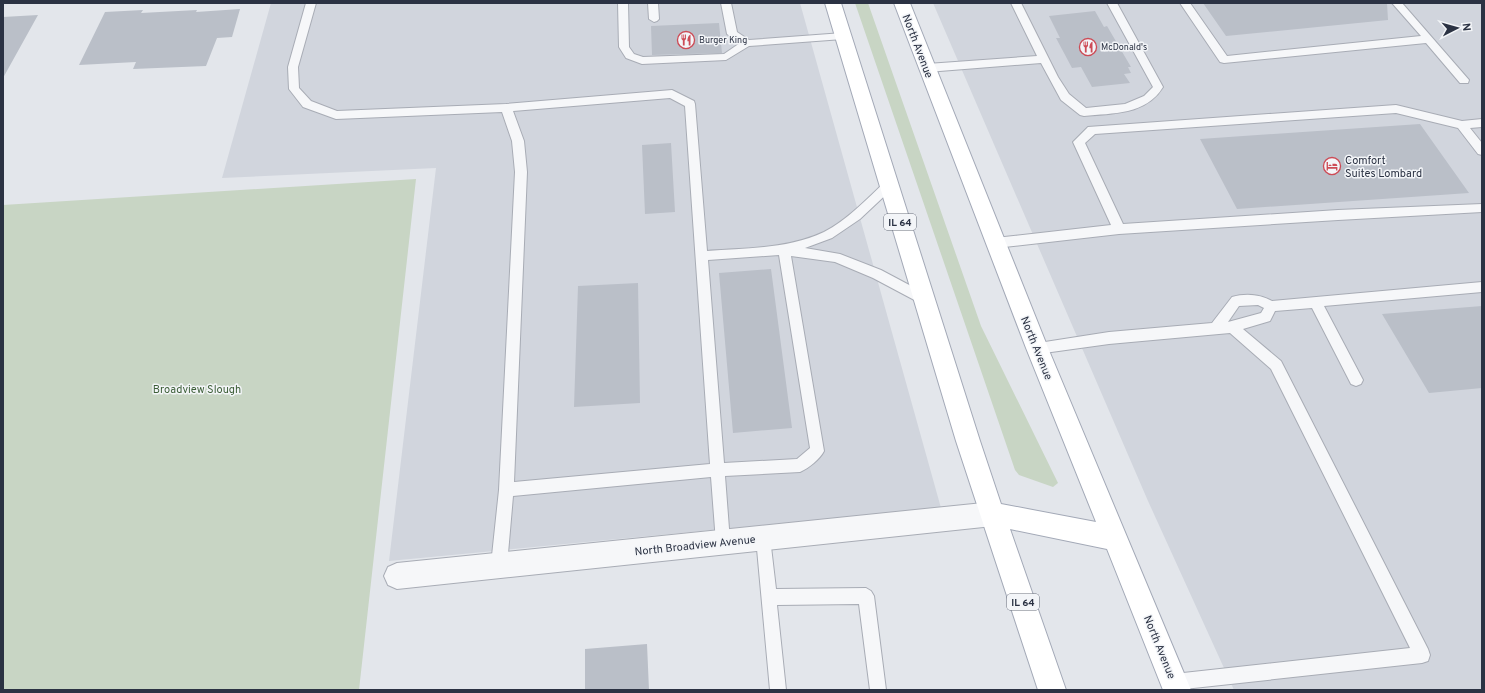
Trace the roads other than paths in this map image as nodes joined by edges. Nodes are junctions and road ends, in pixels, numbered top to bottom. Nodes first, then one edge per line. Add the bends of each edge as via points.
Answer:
1 (311, 3) edge
2 (623, 3) edge
3 (653, 3) edge
4 (726, 3) edge
5 (833, 3) edge
6 (902, 3) edge
7 (1016, 3) edge
8 (1112, 3) edge
9 (1185, 3) edge
10 (1397, 3) edge
11 (654, 19) dead end
12 (843, 36) junction
13 (1428, 39) junction
14 (747, 43) junction
15 (1043, 59) junction
16 (927, 68) junction
17 (1464, 80) dead end
18 (506, 108) junction
19 (1084, 112) junction
20 (1482, 123) edge
21 (1462, 125) junction
22 (1092, 130) junction
23 (1482, 151) edge
24 (889, 185) junction
25 (1482, 208) edge
26 (1119, 230) junction
27 (995, 243) junction
28 (784, 250) junction
29 (702, 256) junction
30 (1482, 287) edge
31 (924, 299) junction
32 (1315, 302) junction
33 (1271, 306) junction
34 (1232, 327) junction
35 (1215, 329) junction
36 (1037, 348) junction
37 (1356, 380) dead end
38 (717, 470) junction
39 (506, 490) junction
40 (993, 514) junction
41 (763, 538) junction
42 (1114, 538) junction
43 (723, 542) junction
44 (499, 565) junction
45 (397, 576) dead end
46 (769, 597) junction
47 (1176, 686) edge
48 (778, 690) edge
49 (878, 690) edge
50 (1052, 690) edge

1 - 18 lane via 293,67 294,89 307,104 336,115
2 - 14 lane via 624,46 630,56 642,61 726,57
3 - 11 lane
4 - 14 lane via 732,34
5 - 12 main road, IL 64
6 - 16 main road, North Avenue
7 - 15 lane
8 - 19 lane via 1158,87 1148,99 1127,108
9 - 13 lane via 1224,60
10 - 13 lane
12 - 14 lane
12 - 24 main road, IL 64
13 - 17 lane
15 - 16 lane
15 - 19 lane via 1065,97
16 - 27 main road, North Avenue
18 - 29 lane via 672,94 690,104
18 - 39 lane via 518,141 521,172
19 - 22 lane
20 - 21 lane
21 - 22 lane via 1396,109
21 - 23 lane
22 - 26 lane via 1079,142
24 - 28 lane via 856,216 828,235
24 - 31 main road, IL 64
25 - 26 lane
26 - 27 lane
27 - 36 main road, North Avenue
28 - 29 lane
28 - 31 lane via 836,257
28 - 38 lane via 817,451 800,465
29 - 38 lane
30 - 32 lane
31 - 40 main road, IL 64
32 - 33 lane
32 - 37 lane
33 - 34 lane via 1266,317
33 - 35 lane via 1260,300 1236,301
34 - 35 lane
34 - 47 lane via 1276,365 1422,655
35 - 36 lane via 1109,338
36 - 42 main road, North Avenue
38 - 39 lane
38 - 43 lane
39 - 44 lane
40 - 41 street, North Broadview Avenue
40 - 42 main road
40 - 50 main road, IL 64
41 - 43 street, North Broadview Avenue
41 - 46 lane
42 - 47 main road, North Avenue
43 - 44 street, North Broadview Avenue
44 - 45 street, North Broadview Avenue
46 - 48 lane
46 - 49 lane via 866,596

